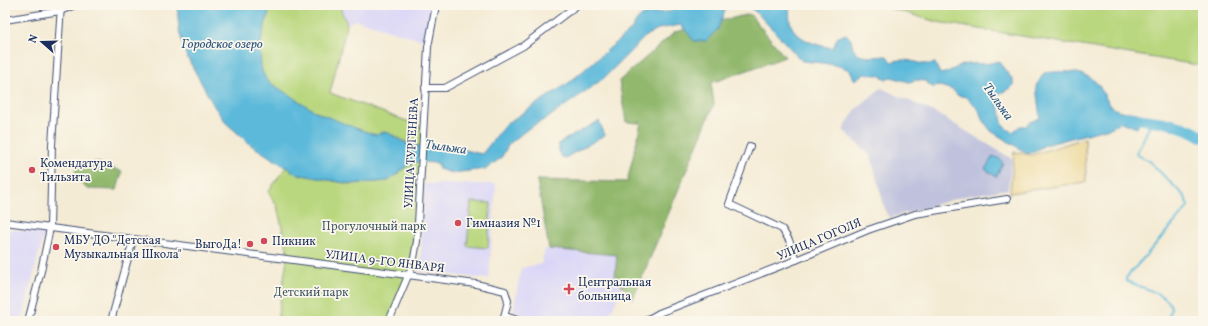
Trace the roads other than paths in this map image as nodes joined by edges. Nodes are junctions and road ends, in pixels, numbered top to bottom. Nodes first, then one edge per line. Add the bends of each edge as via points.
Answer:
1 (75, 5) edge
2 (436, 5) edge
3 (577, 5) edge
4 (60, 8) edge
5 (5, 20) edge
6 (425, 88) junction
7 (750, 146) dead end
8 (1007, 199) dead end
9 (5, 222) edge
10 (50, 228) junction
11 (133, 240) junction
12 (796, 260) junction
13 (409, 275) junction
14 (504, 318) edge
15 (28, 321) edge
16 (111, 321) edge
17 (389, 321) edge
18 (521, 321) edge
19 (645, 321) edge

1 - 4 street
2 - 6 street, УЛИЦА ТУРГЕНЕВА via 428,47
3 - 6 street via 517,49 445,88
4 - 5 street
4 - 10 street
6 - 13 street, УЛИЦА ТУРГЕНЕВА via 417,241
7 - 12 street via 729,204 782,230 789,240
8 - 12 street, УЛИЦА ГОГОЛЯ via 915,214 868,230
9 - 10 street, УЛИЦА 9-ГО ЯНВАРЯ
10 - 11 street, УЛИЦА 9-ГО ЯНВАРЯ
10 - 15 street
11 - 13 street, УЛИЦА 9-ГО ЯНВАРЯ
11 - 16 street
12 - 19 street, УЛИЦА ГОГОЛЯ via 659,313
13 - 14 street, УЛИЦА 9-ГО ЯНВАРЯ via 476,284 505,291 508,301
13 - 17 street, УЛИЦА ТУРГЕНЕВА
14 - 18 street, УЛИЦА 9-ГО ЯНВАРЯ

